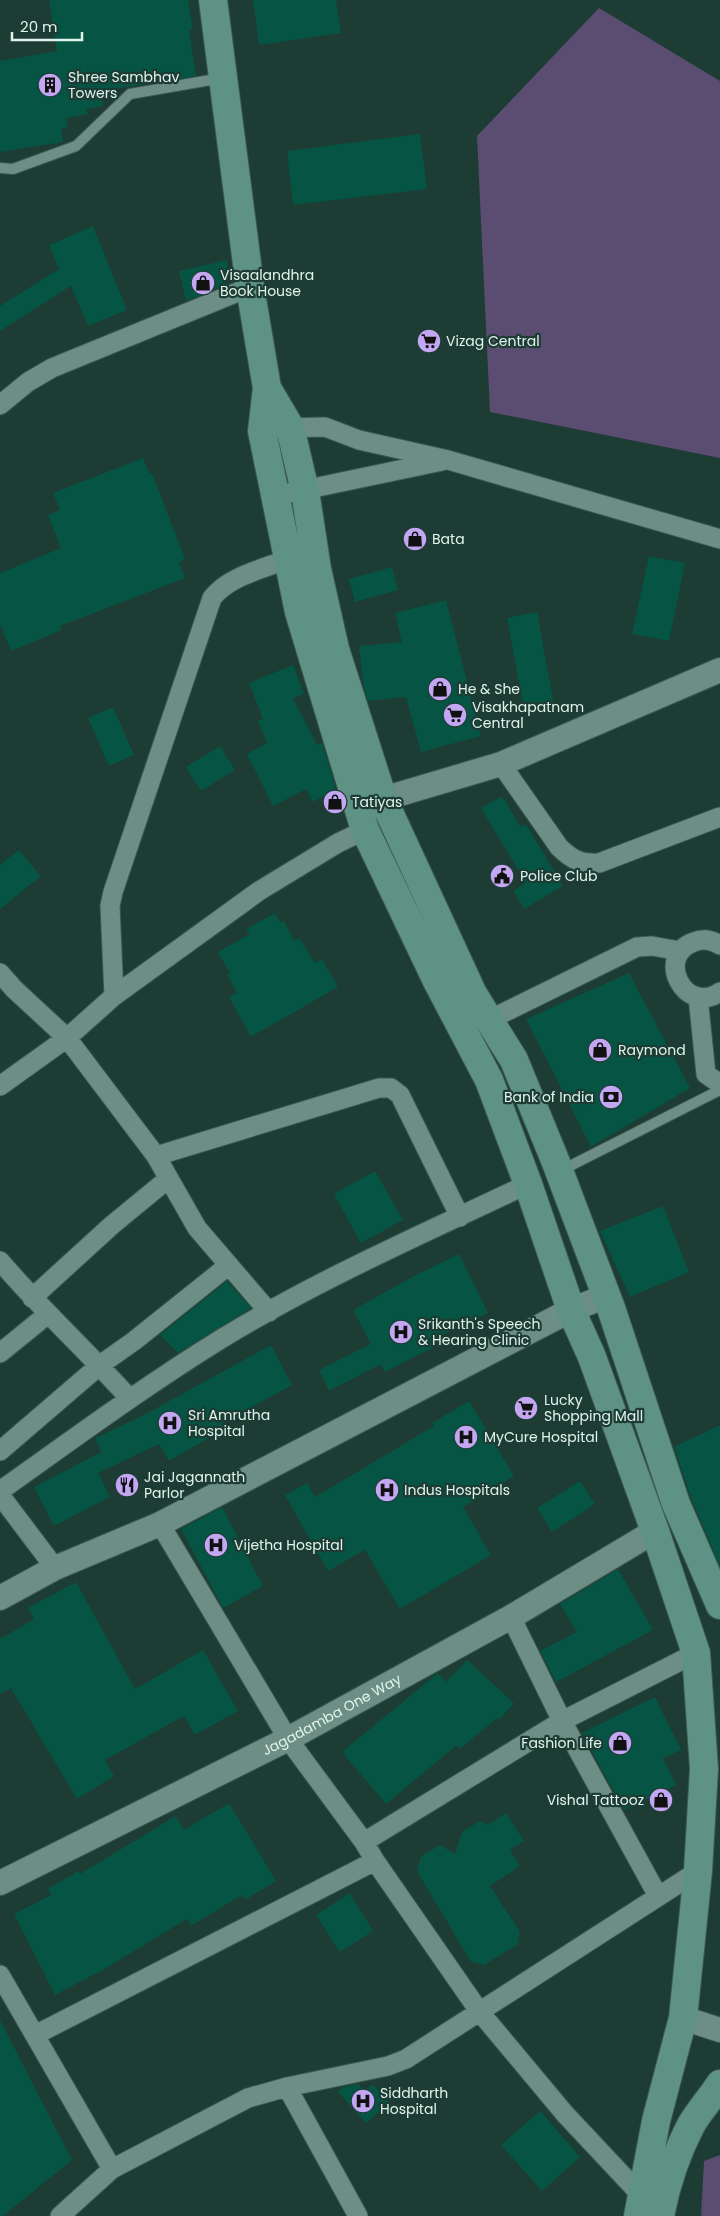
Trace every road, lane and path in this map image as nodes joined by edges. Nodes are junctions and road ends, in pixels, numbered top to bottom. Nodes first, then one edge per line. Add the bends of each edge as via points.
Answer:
1 (213, 0) edge
2 (223, 78) junction
3 (0, 168) edge
4 (250, 287) junction
5 (267, 388) junction
6 (0, 405) edge
7 (290, 426) junction
8 (262, 431) junction
9 (448, 460) junction
10 (305, 491) junction
11 (275, 496) junction
12 (720, 539) edge
13 (288, 559) junction
14 (720, 670) edge
15 (501, 764) junction
16 (383, 799) junction
17 (720, 817) edge
18 (365, 830) junction
19 (720, 945) edge
20 (680, 951) junction
21 (0, 973) edge
22 (720, 992) edge
23 (7, 993) edge
24 (114, 996) junction
25 (698, 997) junction
26 (489, 1020) junction
27 (67, 1038) junction
28 (720, 1084) edge
29 (0, 1086) edge
30 (720, 1090) edge
31 (156, 1156) junction
32 (560, 1172) junction
33 (168, 1179) junction
34 (528, 1184) junction
35 (460, 1217) junction
36 (0, 1261) edge
37 (229, 1265) junction
38 (606, 1296) junction
39 (32, 1298) junction
40 (571, 1310) junction
41 (269, 1312) junction
42 (48, 1314) junction
43 (615, 1322) junction
44 (582, 1336) junction
45 (0, 1353) edge
46 (100, 1365) junction
47 (130, 1399) junction
48 (0, 1451) edge
49 (0, 1491) edge
50 (0, 1495) edge
51 (160, 1524) junction
52 (655, 1531) junction
53 (55, 1568) junction
54 (0, 1598) edge
55 (720, 1605) edge
56 (511, 1617) junction
57 (696, 1653) junction
58 (562, 1721) junction
59 (288, 1739) junction
60 (364, 1842) junction
61 (375, 1861) junction
62 (698, 1871) junction
63 (0, 1883) edge
64 (658, 1896) junction
65 (0, 1975) edge
66 (479, 2011) junction
67 (683, 2018) junction
68 (720, 2030) edge
69 (35, 2034) junction
70 (720, 2084) edge
71 (287, 2087) junction
72 (112, 2169) junction
73 (640, 2206) edge
74 (60, 2216) edge
75 (358, 2216) edge
76 (660, 2216) edge

1 - 2 main road
2 - 3 lane via 130,94 76,146 13,169
2 - 4 main road
4 - 5 main road
4 - 6 street via 52,368 28,382
5 - 7 main road
5 - 8 main road
7 - 8 street
7 - 9 street via 325,427 359,440
7 - 10 main road
8 - 11 main road
9 - 10 street
9 - 12 street
10 - 11 street
10 - 16 main road via 317,569 335,649
11 - 13 main road
13 - 18 main road via 299,612
13 - 24 street via 230,582 212,598 113,892 110,906
14 - 15 street
15 - 16 street
15 - 17 street via 560,847 570,858 584,864 599,863
16 - 26 main road via 473,994
18 - 24 street via 259,891
18 - 34 main road via 437,981 489,1080
19 - 20 street via 706,940 696,941
20 - 25 street via 676,960 677,980
20 - 26 street via 638,947
21 - 23 street
22 - 25 street
23 - 27 street
24 - 27 street
25 - 28 street via 706,1074
26 - 32 main road via 514,1060
27 - 29 street
27 - 31 street
30 - 32 lane
31 - 33 street
31 - 35 street via 379,1088 390,1088 400,1095
32 - 38 main road
33 - 37 street via 197,1228
33 - 39 street
34 - 35 street
34 - 40 main road
35 - 41 street
36 - 39 street
37 - 41 street
37 - 46 street
38 - 40 street
38 - 43 main road
39 - 42 street
40 - 44 main road
40 - 51 street
41 - 47 street
42 - 45 street
42 - 46 street
43 - 44 main road
43 - 55 main road via 676,1504
44 - 52 main road
46 - 47 street
46 - 48 street
47 - 49 street
50 - 53 street
51 - 53 street
51 - 59 street
52 - 56 street, Jagadamba One Way
52 - 57 main road
53 - 54 street
56 - 58 street
56 - 59 street, Jagadamba One Way
57 - 58 street
57 - 62 main road via 704,1768
58 - 60 street
58 - 64 street
59 - 60 street
59 - 63 street, Jagadamba One Way
60 - 61 street
61 - 66 street
61 - 69 street
62 - 64 street
62 - 67 main road
64 - 66 street
65 - 69 street
66 - 71 street via 406,2059 388,2066
66 - 73 street
67 - 68 street
67 - 73 main road via 656,2121
69 - 72 street
70 - 76 main road via 692,2123 681,2146
71 - 72 street via 248,2098
71 - 75 street
72 - 74 street

